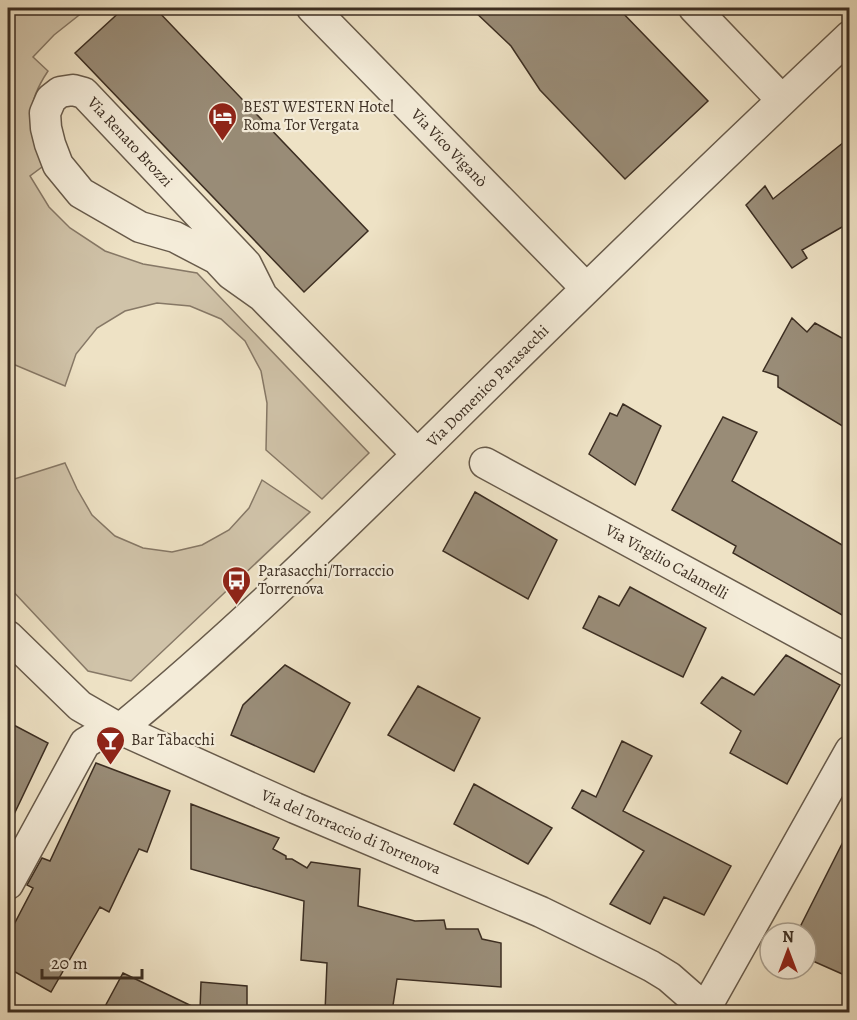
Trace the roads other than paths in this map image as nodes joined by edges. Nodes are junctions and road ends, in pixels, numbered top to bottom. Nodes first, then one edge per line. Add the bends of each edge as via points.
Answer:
1 (312, 8) edge
2 (694, 8) edge
3 (849, 36) edge
4 (782, 100) junction
5 (586, 288) junction
6 (262, 296) junction
7 (417, 454) junction
8 (485, 463) dead end
9 (8, 636) edge
10 (849, 661) edge
11 (120, 729) junction
12 (849, 751) edge
13 (8, 884) edge
14 (704, 1012) edge

1 - 5 street, Via Vico Viganò
2 - 4 street
3 - 4 street, Via Domenico Parasacchi
4 - 5 street, Via Domenico Parasacchi
5 - 7 street, Via Domenico Parasacchi
6 - 6 street, Via Renato Brozzi via 246,264 84,93 60,92 51,99 45,113 50,144 58,165 81,193 140,227 175,237 217,259
6 - 7 street, Via Renato Brozzi
7 - 11 street, Via Domenico Parasacchi via 282,586
8 - 10 street, Via Virgilio Calamelli
9 - 11 street, Via del Torraccio di Torrenova via 80,706
11 - 13 street via 105,731 85,743
11 - 14 street, Via del Torraccio di Torrenova via 541,912 669,977
12 - 14 street

